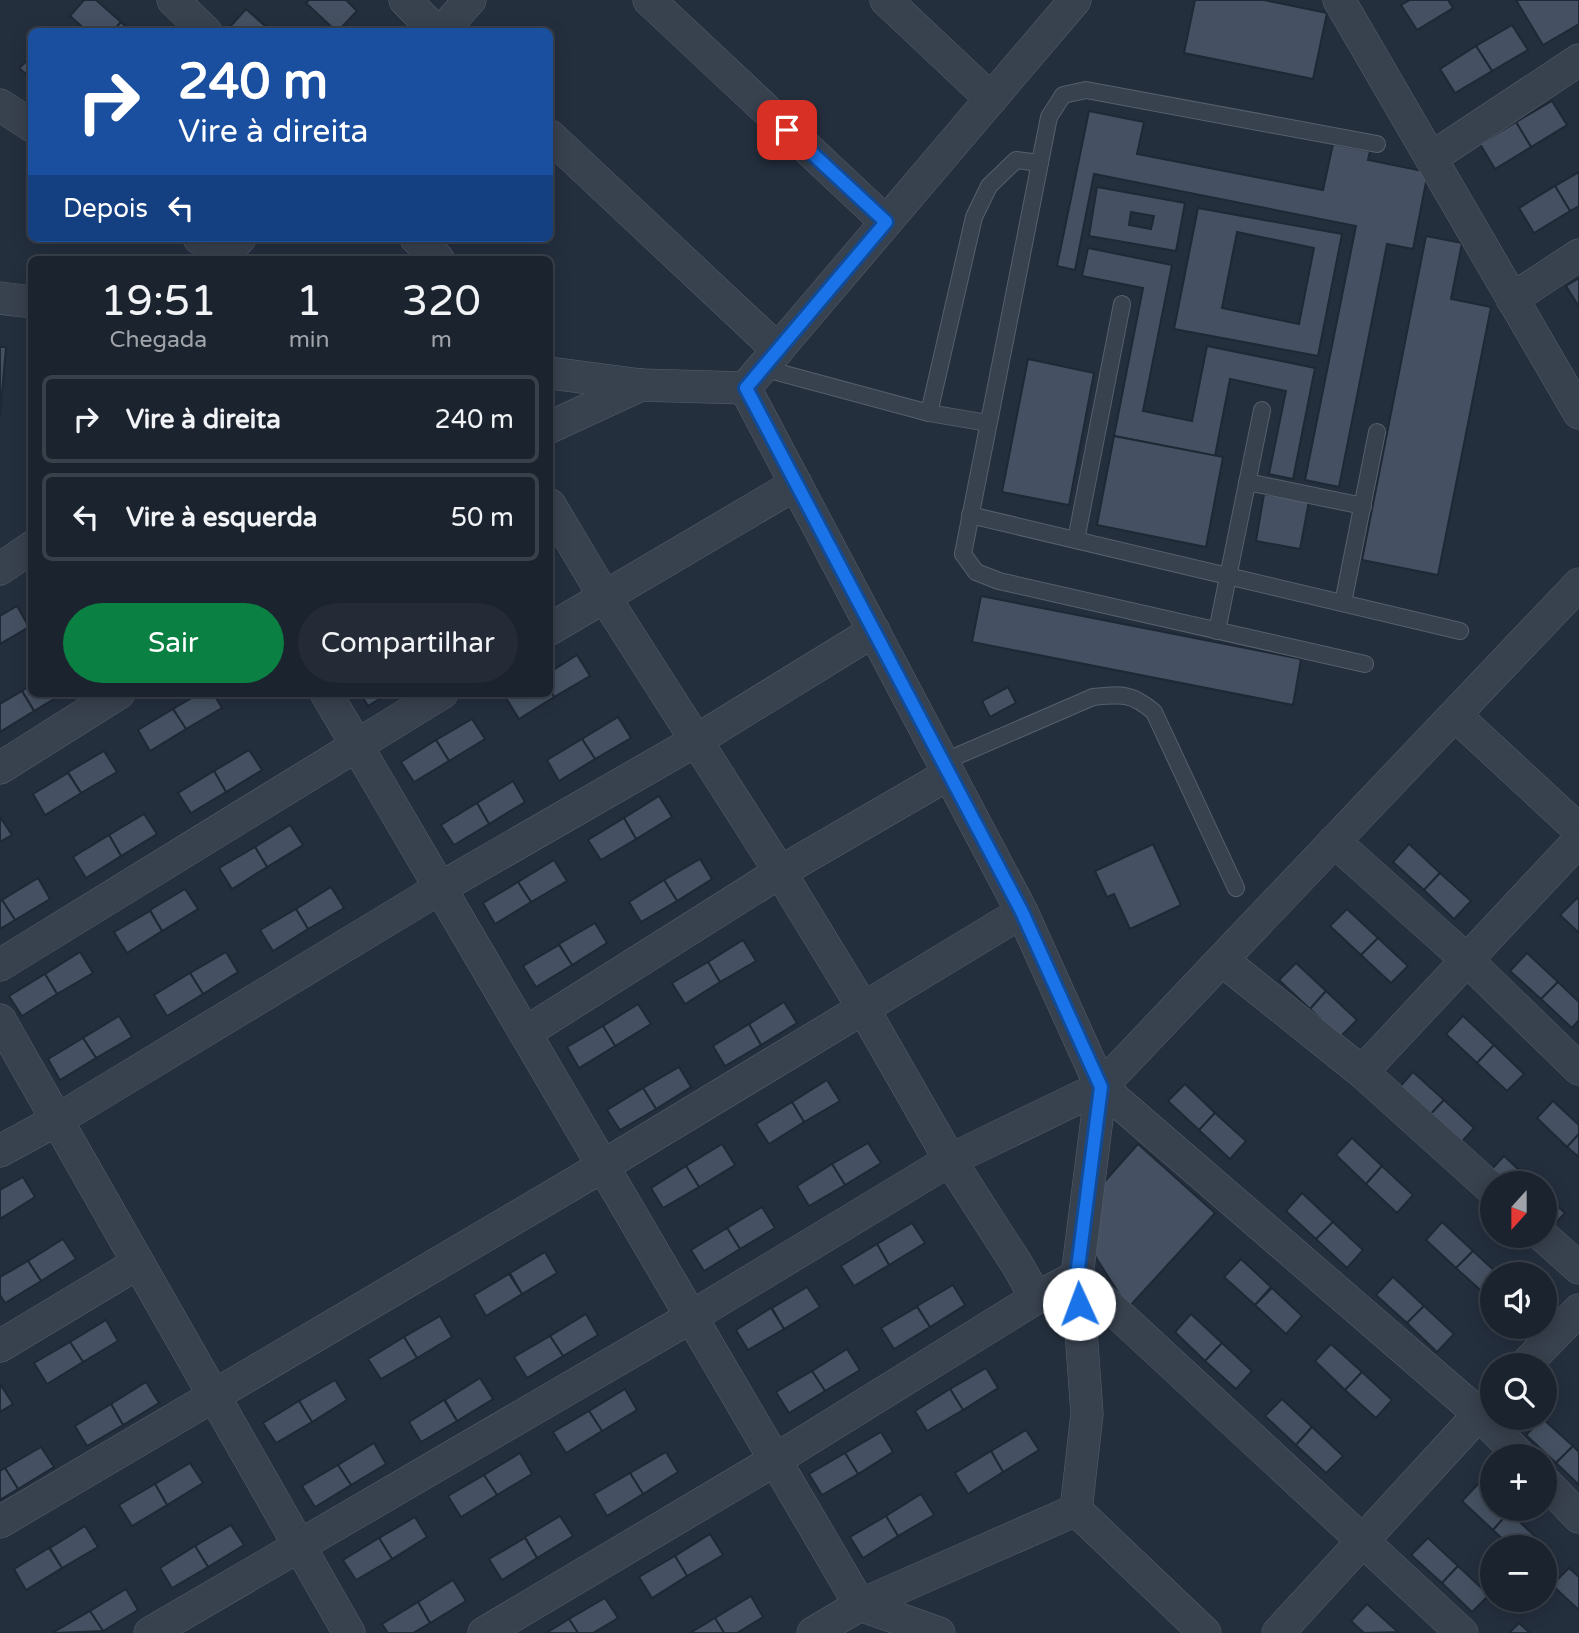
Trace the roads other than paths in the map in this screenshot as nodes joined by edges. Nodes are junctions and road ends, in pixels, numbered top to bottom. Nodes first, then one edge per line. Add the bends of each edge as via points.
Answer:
1 (173, 0) edge
2 (405, 0) edge
3 (470, 0) edge
4 (649, 0) edge
5 (886, 0) edge
6 (1075, 0) edge
7 (1351, 4) edge
8 (202, 28) edge
9 (435, 28) edge
10 (443, 28) edge
11 (1579, 60) edge
12 (991, 99) junction
13 (0, 105) edge
14 (28, 123) edge
15 (553, 139) edge
16 (1377, 144) dead end
17 (1431, 158) junction
18 (1040, 163) junction
19 (886, 222) junction
20 (420, 242) edge
21 (1579, 255) edge
22 (435, 256) edge
23 (0, 298) edge
24 (1512, 299) junction
25 (28, 302) edge
26 (1122, 304) dead end
27 (762, 369) junction
28 (553, 372) edge
29 (641, 385) junction
30 (1262, 410) dead end
31 (929, 413) junction
32 (1579, 413) edge
33 (988, 423) junction
34 (553, 426) edge
35 (1377, 432) dead end
36 (1247, 482) junction
37 (796, 484) junction
38 (1363, 506) junction
39 (553, 510) edge
40 (970, 515) junction
41 (1076, 540) junction
42 (28, 550) edge
43 (0, 569) edge
44 (1228, 576) junction
45 (604, 596) junction
46 (1575, 597) edge
47 (1343, 603) junction
48 (553, 627) edge
49 (874, 631) junction
50 (1217, 631) junction
51 (1460, 631) dead end
52 (1365, 664) dead end
53 (113, 697) edge
54 (328, 697) edge
55 (435, 697) edge
56 (1455, 715) junction
57 (697, 740) junction
58 (356, 745) junction
59 (0, 768) edge
60 (946, 768) junction
61 (1579, 830) edge
62 (1579, 840) edge
63 (1334, 841) junction
64 (780, 872) junction
65 (440, 888) junction
66 (1236, 888) dead end
67 (1022, 912) junction
68 (1222, 960) junction
69 (1467, 960) junction
70 (0, 965) edge
71 (863, 1008) junction
72 (0, 1020) edge
73 (525, 1033) junction
74 (1579, 1069) edge
75 (1362, 1072) junction
76 (1101, 1087) junction
77 (57, 1120) junction
78 (0, 1151) edge
79 (950, 1160) junction
80 (603, 1166) junction
81 (1480, 1178) edge
82 (1556, 1248) edge
83 (138, 1263) junction
84 (1579, 1268) edge
85 (1077, 1276) junction
86 (1036, 1298) junction
87 (1579, 1310) edge
88 (691, 1317) junction
89 (0, 1346) edge
90 (1537, 1353) edge
91 (214, 1396) junction
92 (1480, 1401) edge
93 (1480, 1413) edge
94 (775, 1460) junction
95 (1557, 1494) edge
96 (1076, 1510) junction
97 (1579, 1517) edge
98 (0, 1522) edge
99 (1364, 1541) junction
100 (299, 1545) junction
101 (857, 1619) edge
102 (150, 1633) edge
103 (349, 1633) edge
104 (484, 1633) edge
105 (813, 1633) edge
106 (939, 1633) edge
107 (1205, 1633) edge
108 (1278, 1633) edge
109 (1462, 1633) edge

1 - 8 street
2 - 9 street
3 - 10 street
4 - 19 street
5 - 12 street
6 - 12 street
7 - 17 street
11 - 17 street
12 - 19 street
13 - 14 street
15 - 27 street
16 - 18 lane via 1086,90 1063,95 1049,117
17 - 24 street
18 - 31 lane via 1016,160 989,186 974,217
18 - 33 lane
19 - 27 street
20 - 22 street
21 - 24 street
23 - 25 street
24 - 32 street
26 - 41 lane
27 - 29 street
27 - 31 lane
27 - 37 street
28 - 29 street
29 - 34 street
30 - 36 lane
31 - 33 lane
33 - 40 lane
35 - 38 lane
36 - 38 lane
36 - 44 lane
37 - 45 street
37 - 49 street
38 - 47 lane
39 - 45 street
40 - 41 lane
40 - 50 lane via 964,554 976,572
41 - 44 lane
42 - 43 street
44 - 47 lane
44 - 50 lane
45 - 48 street
45 - 57 street
46 - 56 street
47 - 51 lane
49 - 57 street
49 - 60 street
50 - 52 lane
53 - 59 street
54 - 58 street
55 - 58 street
56 - 61 street
56 - 63 street
57 - 64 street
57 - 65 street
58 - 65 street
58 - 70 street
60 - 64 street
60 - 66 lane via 1093,697 1139,699 1154,712
60 - 67 street
62 - 69 street
63 - 68 street
63 - 69 street
64 - 71 street
64 - 73 street
65 - 73 street
65 - 77 street
67 - 71 street
67 - 76 street
68 - 75 street
68 - 76 street
69 - 74 street
69 - 75 street
71 - 79 street
71 - 80 street
72 - 77 street
73 - 80 street
75 - 81 street
76 - 79 street
76 - 85 street
76 - 92 street
77 - 78 street
77 - 83 street
79 - 86 street
79 - 88 street
80 - 88 street
80 - 91 street
82 - 84 street
83 - 89 street
83 - 91 street
85 - 86 street
85 - 96 street via 1087,1414
85 - 99 street
86 - 94 street
87 - 90 street
88 - 94 street
88 - 100 street
91 - 98 street
91 - 100 street
93 - 99 street
94 - 101 street
94 - 104 street
95 - 97 street
96 - 101 street
96 - 107 street
99 - 108 street
99 - 109 street
100 - 102 street
100 - 103 street
101 - 105 street
101 - 106 street

